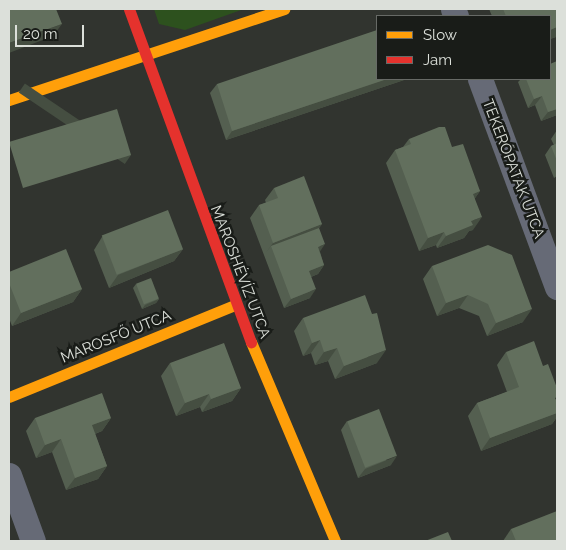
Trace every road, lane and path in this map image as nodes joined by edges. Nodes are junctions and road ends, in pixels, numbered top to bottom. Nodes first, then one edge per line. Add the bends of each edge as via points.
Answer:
1 (129, 9) edge
2 (284, 9) edge
3 (145, 56) junction
4 (480, 80) edge
5 (9, 100) edge
6 (557, 287) edge
7 (235, 305) junction
8 (9, 397) edge
9 (9, 475) edge
10 (33, 541) edge
11 (334, 541) edge

1 - 3 street, MAROSHÉVÍZ UTCA
2 - 3 street
3 - 5 street
3 - 7 street, MAROSHÉVÍZ UTCA
4 - 6 street, TEKERŐPATAK UTCA
7 - 8 street, MAROSFŐ UTCA
7 - 11 street, MAROSHÉVÍZ UTCA
9 - 10 street

